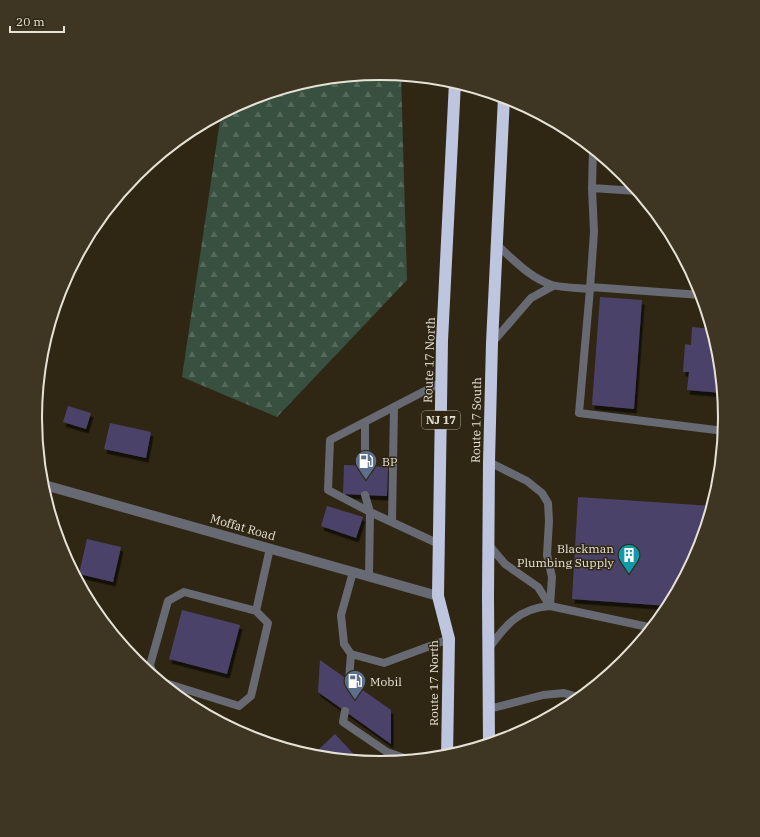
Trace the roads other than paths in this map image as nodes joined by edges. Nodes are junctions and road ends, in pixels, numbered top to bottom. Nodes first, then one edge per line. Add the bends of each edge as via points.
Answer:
1 (455, 89) edge
2 (504, 104) edge
3 (593, 156) edge
4 (592, 188) junction
5 (629, 190) edge
6 (497, 245) junction
7 (553, 286) junction
8 (590, 288) junction
9 (694, 295) edge
10 (492, 343) junction
11 (442, 382) junction
12 (394, 407) junction
13 (365, 422) junction
14 (717, 430) edge
15 (489, 462) junction
16 (365, 466) dead end
17 (49, 486) edge
18 (365, 495) dead end
19 (370, 512) junction
20 (392, 521) junction
21 (439, 544) junction
22 (489, 545) junction
23 (270, 548) junction
24 (353, 572) junction
25 (369, 576) junction
26 (438, 596) junction
27 (550, 606) junction
28 (256, 611) junction
29 (646, 627) edge
30 (449, 639) junction
31 (489, 648) junction
32 (351, 654) junction
33 (151, 667) edge
34 (349, 680) dead end
35 (173, 686) edge
36 (573, 696) edge
37 (489, 709) junction
38 (345, 711) dead end
39 (489, 739) edge
40 (447, 750) edge
41 (398, 756) edge

1 - 11 highway, Route 17 North / NJ 17
2 - 6 highway, Route 17 South
3 - 4 lane
4 - 5 lane
4 - 8 lane via 594,232
6 - 7 lane via 528,272
6 - 10 highway, Route 17 South
7 - 8 lane
7 - 10 lane via 531,298
8 - 9 lane
8 - 14 lane via 579,413
10 - 15 highway, Route 17 South
11 - 12 lane
11 - 21 highway, Route 17 North / NJ 17
12 - 13 lane
12 - 20 lane
13 - 16 lane
13 - 19 lane via 330,440 328,490
15 - 22 highway, Route 17 South
15 - 27 lane via 527,481 542,493 548,503 547,555 552,577
17 - 23 street, Moffat Road
18 - 19 lane
19 - 20 lane
19 - 25 lane
20 - 21 lane
21 - 26 highway, Route 17 North / NJ 17
22 - 27 lane via 505,564 538,587
22 - 31 highway, Route 17 South
23 - 24 street, Moffat Road
23 - 28 lane
24 - 25 street, Moffat Road
24 - 32 lane via 340,616 344,644
25 - 26 street, Moffat Road
26 - 30 highway, Route 17 North / NJ 17
27 - 29 lane
27 - 31 lane via 537,606 522,613 504,627
28 - 33 lane via 184,592 168,601
28 - 35 lane via 268,623 251,696 239,706
30 - 32 lane via 384,663
30 - 40 highway, Route 17 North / NJ 17
31 - 37 highway, Route 17 South
32 - 34 lane
36 - 37 lane via 564,693 543,695
37 - 39 highway, Route 17 South
38 - 41 lane via 343,722 387,752

